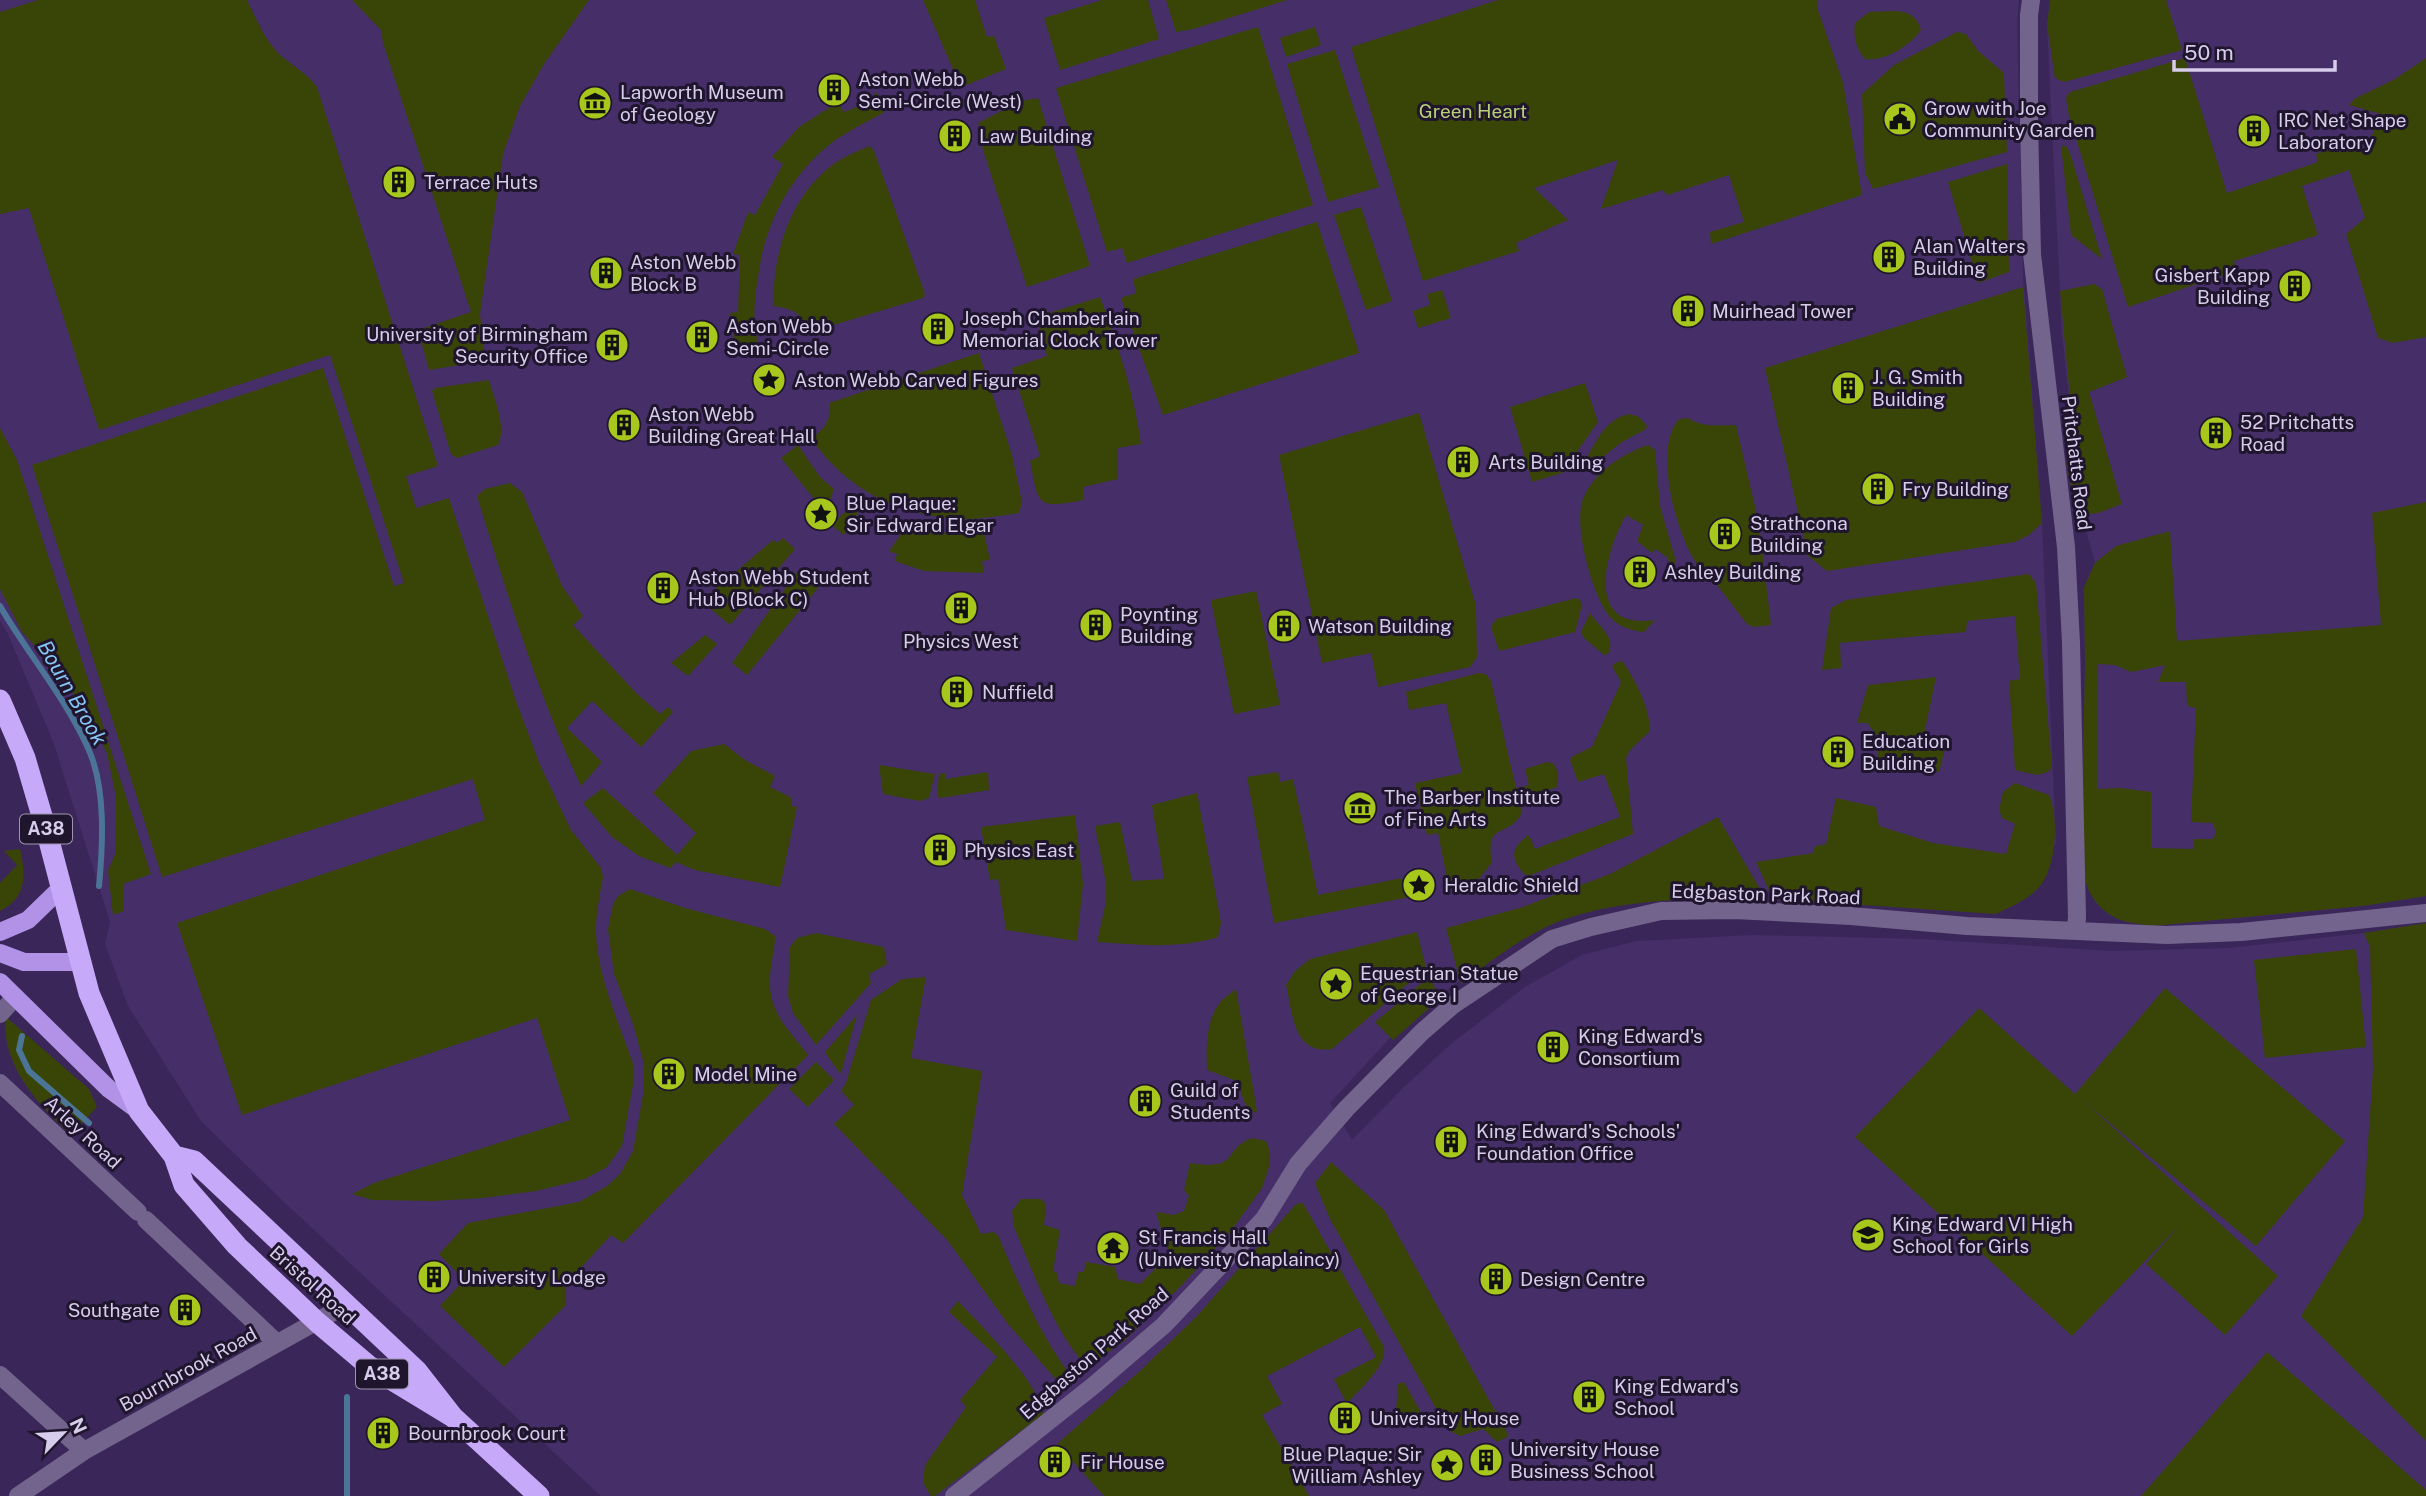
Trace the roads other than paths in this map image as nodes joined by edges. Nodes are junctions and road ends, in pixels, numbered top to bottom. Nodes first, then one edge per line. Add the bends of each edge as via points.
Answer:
1 (2031, 0) edge
2 (0, 700) edge
3 (61, 889) junction
4 (2426, 913) edge
5 (2076, 931) junction
6 (0, 932) edge
7 (0, 953) edge
8 (79, 962) junction
9 (0, 982) edge
10 (15, 997) junction
11 (0, 1014) edge
12 (0, 1083) edge
13 (139, 1111) junction
14 (174, 1156) junction
15 (346, 1304) junction
16 (317, 1322) junction
17 (277, 1343) junction
18 (0, 1375) edge
19 (453, 1417) junction
20 (84, 1451) junction
21 (18, 1496) edge
22 (539, 1496) edge
23 (954, 1496) edge

1 - 5 street, Pritchatts Road via 2032,254 2066,547
2 - 3 highway, A38 via 25,758
3 - 6 main road via 28,919
3 - 8 highway, A38
4 - 5 street, Edgbaston Park Road via 2241,932
5 - 23 street, Edgbaston Park Road via 1734,910 1661,911 1552,939 1453,1005 1422,1032 1346,1109 1298,1164 1264,1219 1164,1325
7 - 8 main road via 24,962
8 - 13 highway, A38
9 - 10 main road, Bristol Road
10 - 11 street
10 - 13 main road, Bristol Road via 109,1089
12 - 17 street, Arley Road
13 - 14 highway, Bristol Road / A38
14 - 15 highway, Bristol Road / A38 via 194,1161
14 - 16 highway, Bristol Road / A38 via 184,1185 211,1218
15 - 16 street, Bournbrook Road
15 - 19 highway, Bristol Road / A38 via 417,1371
16 - 17 street, Bournbrook Road
16 - 19 highway, Bristol Road / A38 via 369,1366
17 - 20 street, Bournbrook Road
18 - 20 street
19 - 22 highway, Bristol Road / A38
20 - 21 street, Bournbrook Road

